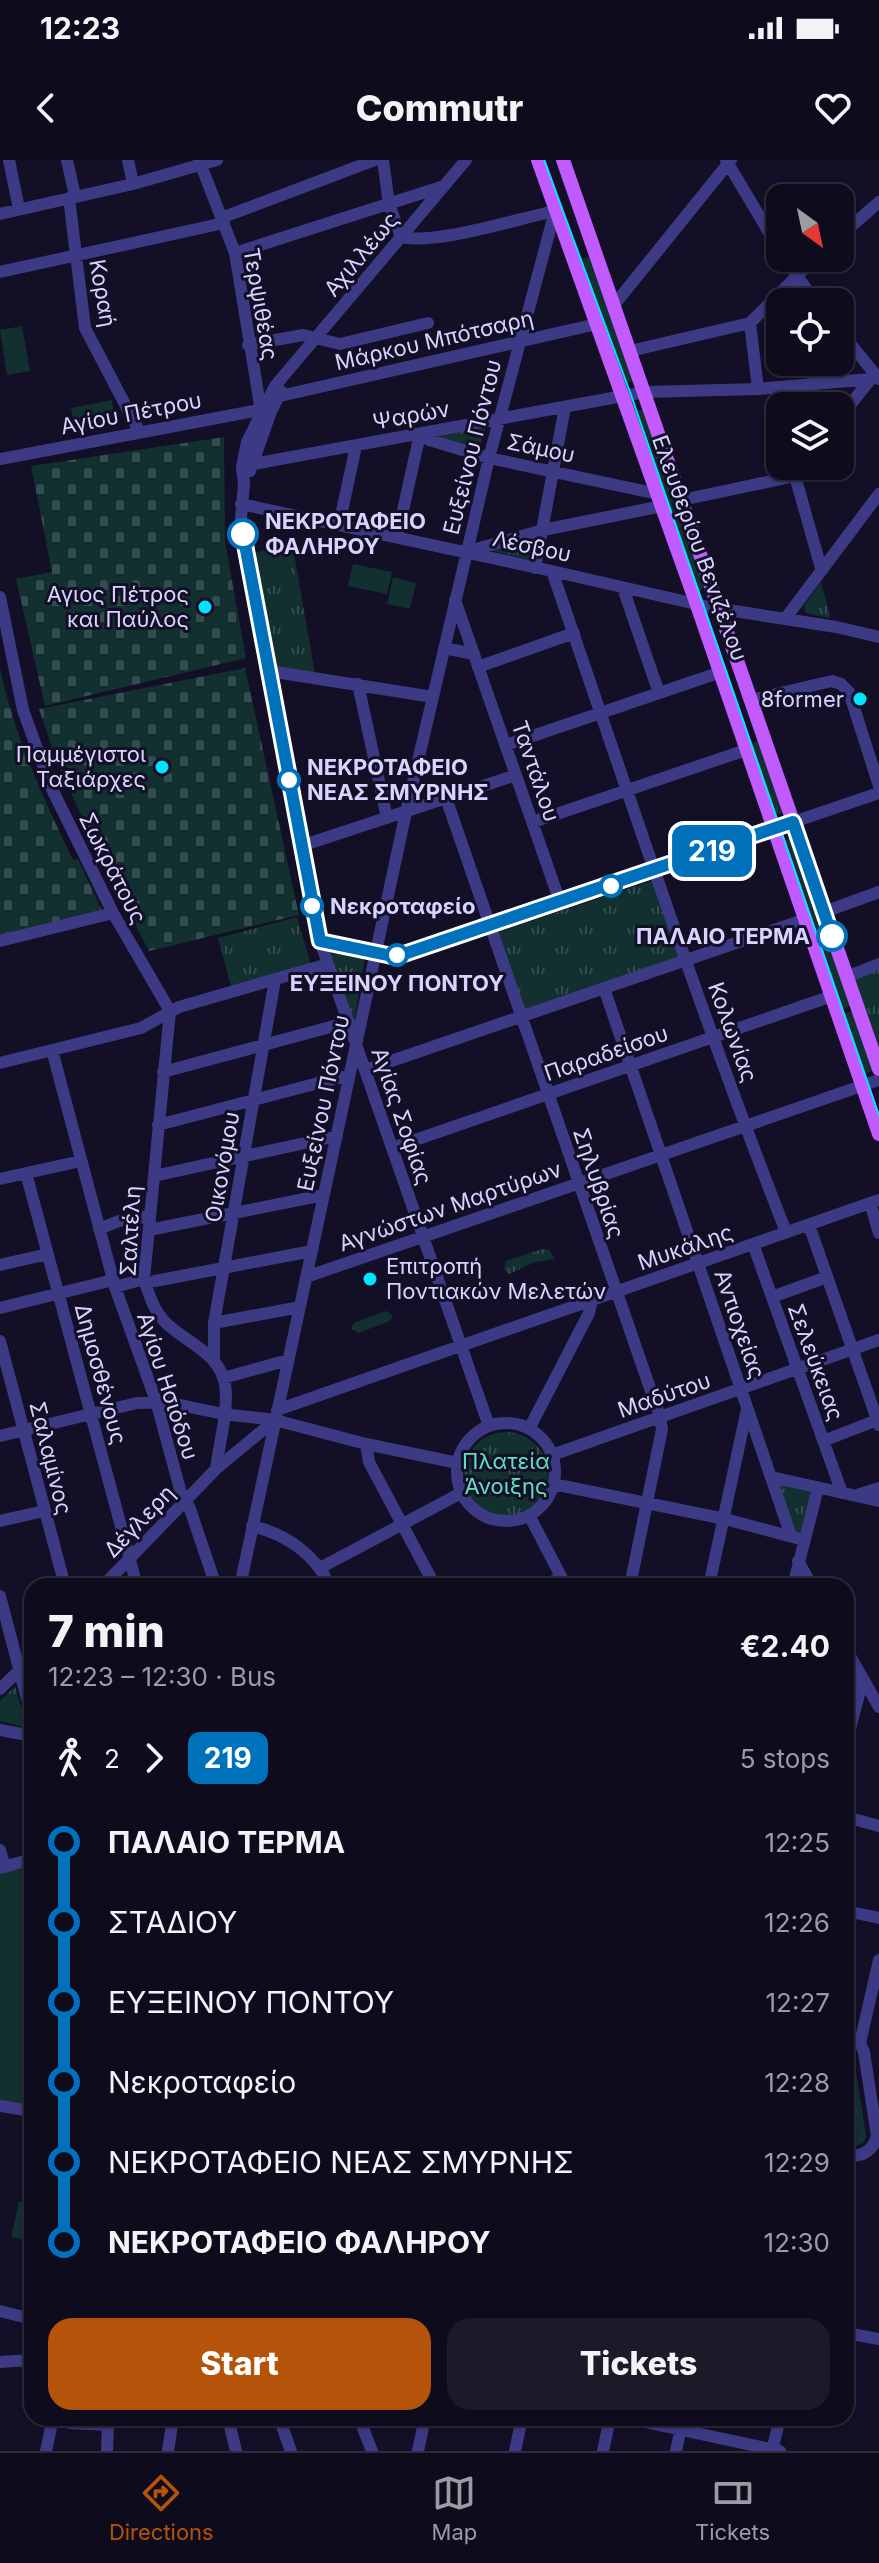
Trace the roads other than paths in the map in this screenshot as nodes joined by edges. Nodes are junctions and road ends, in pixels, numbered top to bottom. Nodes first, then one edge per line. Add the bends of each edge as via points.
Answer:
1 (9, 160) edge
2 (67, 160) edge
3 (128, 160) edge
4 (217, 160) edge
5 (375, 160) edge
6 (383, 160) edge
7 (466, 160) edge
8 (538, 160) edge
9 (563, 160) edge
10 (728, 161) edge
11 (200, 163) edge
12 (133, 184) junction
13 (444, 186) junction
14 (72, 197) junction
15 (879, 202) edge
16 (389, 204) junction
17 (19, 209) junction
18 (555, 211) junction
19 (0, 214) edge
20 (223, 220) junction
21 (854, 224) edge
22 (766, 227) edge
23 (401, 237) junction
24 (235, 253) junction
25 (77, 256) junction
26 (0, 272) edge
27 (793, 272) edge
28 (799, 272) edge
29 (795, 276) junction
30 (805, 288) edge
31 (614, 305) junction
32 (428, 323) dead end
33 (750, 323) junction
34 (597, 324) junction
35 (318, 338) junction
36 (520, 341) junction
37 (248, 345) junction
38 (854, 348) edge
39 (630, 351) junction
40 (287, 374) junction
41 (876, 376) edge
42 (758, 389) junction
43 (645, 392) junction
44 (280, 396) junction
45 (622, 397) junction
46 (854, 402) edge
47 (565, 407) junction
48 (265, 413) junction
49 (226, 416) junction
50 (499, 419) junction
51 (139, 431) junction
52 (420, 434) junction
53 (247, 442) junction
54 (356, 446) junction
55 (489, 458) junction
56 (0, 459) edge
57 (253, 464) junction
58 (555, 471) junction
59 (766, 479) edge
60 (801, 480) edge
61 (244, 484) junction
62 (879, 494) edge
63 (660, 500) junction
64 (682, 500) junction
65 (241, 504) junction
66 (339, 525) junction
67 (543, 530) junction
68 (397, 537) junction
69 (466, 552) junction
70 (535, 568) junction
71 (821, 568) junction
72 (552, 571) junction
73 (623, 588) junction
74 (0, 597) edge
75 (455, 600) junction
76 (697, 605) junction
77 (720, 609) junction
78 (785, 619) junction
79 (574, 633) junction
80 (879, 637) edge
81 (444, 648) junction
82 (474, 654) junction
83 (478, 667) junction
84 (269, 671) junction
85 (721, 672) junction
86 (358, 684) junction
87 (659, 693) junction
88 (433, 697) junction
89 (751, 700) junction
90 (602, 712) junction
91 (506, 745) junction
92 (746, 750) junction
93 (516, 775) junction
94 (879, 786) edge
95 (381, 790) junction
96 (629, 790) junction
97 (411, 793) junction
98 (879, 793) edge
99 (446, 798) junction
100 (406, 812) junction
101 (387, 818) junction
102 (533, 822) junction
103 (793, 822) junction
104 (774, 829) junction
105 (301, 846) junction
106 (655, 871) junction
107 (879, 892) edge
108 (560, 902) junction
109 (824, 912) junction
110 (113, 913) junction
111 (806, 919) junction
112 (489, 927) junction
113 (0, 941) edge
114 (320, 941) junction
115 (371, 951) junction
116 (686, 960) junction
117 (328, 964) junction
118 (879, 964) edge
119 (846, 977) junction
120 (275, 980) junction
121 (604, 988) junction
122 (832, 996) junction
123 (170, 1011) junction
124 (520, 1017) junction
125 (349, 1022) junction
126 (714, 1037) junction
127 (266, 1045) junction
128 (357, 1046) junction
129 (52, 1050) junction
130 (0, 1063) edge
131 (631, 1066) junction
132 (879, 1069) edge
133 (163, 1072) junction
134 (349, 1075) junction
135 (368, 1077) junction
136 (879, 1080) edge
137 (863, 1086) junction
138 (346, 1089) junction
139 (547, 1095) junction
140 (254, 1101) junction
141 (158, 1125) junction
142 (745, 1128) junction
143 (879, 1134) edge
144 (337, 1136) junction
145 (392, 1148) junction
146 (661, 1156) junction
147 (243, 1157) junction
148 (81, 1161) junction
149 (26, 1173) junction
150 (154, 1176) junction
151 (0, 1179) edge
152 (578, 1183) junction
153 (324, 1195) junction
154 (874, 1202) edge
155 (234, 1213) junction
156 (149, 1223) junction
157 (809, 1225) junction
158 (99, 1229) junction
159 (786, 1232) junction
160 (879, 1233) edge
161 (424, 1238) junction
162 (753, 1244) junction
163 (312, 1251) junction
164 (48, 1254) junction
165 (698, 1263) junction
166 (0, 1265) edge
167 (224, 1268) junction
168 (306, 1277) junction
169 (827, 1277) junction
170 (150, 1280) junction
171 (114, 1284) junction
172 (616, 1292) junction
173 (59, 1293) junction
174 (772, 1297) junction
175 (592, 1300) junction
176 (300, 1307) junction
177 (0, 1308) edge
178 (214, 1323) junction
179 (879, 1340) edge
180 (0, 1341) edge
181 (461, 1346) junction
182 (853, 1349) junction
183 (288, 1360) junction
184 (214, 1362) junction
185 (798, 1369) junction
186 (223, 1378) junction
187 (741, 1389) junction
188 (156, 1401) junction
189 (747, 1406) junction
190 (91, 1414) junction
191 (223, 1414) junction
192 (276, 1415) junction
193 (660, 1417) junction
194 (878, 1423) edge
195 (489, 1426) junction
196 (529, 1429) junction
197 (24, 1430) junction
198 (0, 1436) edge
199 (823, 1441) junction
200 (366, 1444) junction
201 (552, 1455) junction
202 (458, 1463) junction
203 (216, 1469) junction
204 (771, 1477) junction
205 (553, 1484) junction
206 (818, 1488) junction
207 (879, 1488) edge
208 (461, 1493) junction
209 (842, 1493) junction
210 (857, 1495) junction
211 (879, 1501) edge
212 (184, 1502) junction
213 (647, 1503) junction
214 (44, 1511) junction
215 (529, 1515) junction
216 (725, 1519) junction
217 (0, 1521) edge
218 (403, 1524) junction
219 (252, 1526) junction
220 (791, 1536) junction
221 (804, 1540) junction
222 (129, 1559) junction
223 (798, 1561) junction
224 (320, 1568) junction
225 (63, 1578) edge
226 (111, 1578) edge
227 (135, 1578) edge
228 (213, 1578) edge
229 (242, 1578) edge
230 (326, 1578) edge
231 (431, 1578) edge
232 (561, 1578) edge
233 (632, 1578) edge
234 (711, 1578) edge
235 (795, 1578) edge
236 (808, 1578) edge
237 (0, 1596) edge
238 (854, 1663) edge
239 (24, 1666) edge
240 (19, 1671) junction
241 (863, 1679) junction
242 (0, 1689) edge
243 (24, 1689) edge
244 (879, 1707) edge
245 (854, 1713) edge
246 (0, 1730) edge
247 (24, 1734) edge
248 (854, 1818) edge
249 (879, 1826) edge
250 (0, 1850) edge
251 (24, 1861) edge
252 (2, 1867) edge
253 (854, 1913) edge
254 (879, 1918) edge
255 (879, 1960) edge
256 (854, 2040) edge
257 (860, 2043) junction
258 (875, 2097) edge
259 (0, 2106) edge
260 (24, 2110) edge
261 (877, 2147) edge
262 (854, 2154) edge
263 (0, 2311) edge
264 (24, 2317) edge
265 (854, 2334) edge
266 (879, 2339) edge
267 (24, 2360) edge
268 (0, 2362) edge
269 (52, 2426) edge
270 (109, 2426) edge
271 (172, 2426) edge
272 (230, 2426) edge
273 (282, 2426) edge
274 (362, 2426) edge
275 (423, 2426) edge
276 (520, 2426) edge
277 (608, 2426) edge
278 (682, 2426) edge
279 (689, 2426) edge
280 (779, 2426) edge
281 (775, 2450) edge
282 (46, 2451) edge
283 (107, 2451) edge
284 (168, 2451) edge
285 (236, 2451) edge
286 (291, 2451) edge
287 (372, 2451) edge
288 (418, 2451) edge
289 (515, 2451) edge
290 (603, 2451) edge
291 (676, 2451) edge

1 - 17 street
2 - 14 street, Κοραή
3 - 12 street
4 - 11 street
5 - 20 street
6 - 16 street
7 - 13 street, Αχιλλέως
8 - 18 main road, Ελευθερίου Βενιζέλου
9 - 31 main road, Ελευθερίου Βενιζέλου
10 - 22 street
10 - 31 street
11 - 12 street
11 - 20 street, Τερψιθέας
12 - 14 street
13 - 16 street
13 - 23 street, Αχιλλέως
14 - 17 street
14 - 25 street, Κοραή
15 - 21 street
16 - 23 street
16 - 24 street
17 - 19 street
18 - 23 street via 437,238
18 - 34 main road, Ελευθερίου Βενιζέλου
18 - 36 street, Ευξείνου Πόντου
20 - 24 street, Τερψιθέας
20 - 25 street
23 - 35 street, Αχιλλέως
24 - 37 street, Τερψιθέας
25 - 26 street
25 - 51 street, Κοραή via 85,328
27 - 29 street
28 - 29 street
29 - 30 street
29 - 33 street
31 - 39 main road, Ελευθερίου Βενιζέλου
32 - 35 street via 340,344
33 - 39 street
33 - 42 street
34 - 36 street, Μάρκου Μπότσαρη
34 - 45 main road, Ελευθερίου Βενιζέλου
35 - 37 street via 303,335
35 - 40 street, Αχιλλέως
36 - 44 street, Μάρκου Μπότσαρη
36 - 50 street, Ευξείνου Πόντου
37 - 48 street, Τερψιθέας
38 - 41 street
39 - 43 main road, Ελευθερίου Βενιζέλου
40 - 44 street, Αχιλλέως
40 - 48 street, Αχιλλέως via 275,386
41 - 42 street, Ψαρών
41 - 46 street
42 - 43 street, Ψαρών
43 - 45 street, Ψαρών
43 - 64 main road, Ελευθερίου Βενιζέλου
44 - 48 street, Αχιλλέως
45 - 47 street, Ψαρών
45 - 63 main road, Ελευθερίου Βενιζέλου
47 - 50 street, Ψαρών
47 - 58 street
48 - 49 street, Αγίου Πέτρου
48 - 53 street, Αγίας Σοφίας
48 - 57 street, Αγίας Σοφίας
49 - 51 street, Αγίου Πέτρου
49 - 53 street via 242,428
50 - 52 street, Ψαρών
50 - 55 street, Ευξείνου Πόντου
51 - 56 street, Αγίου Πέτρου
52 - 54 street, Ψαρών
52 - 55 street, Σάμου
52 - 68 street
53 - 61 street, Αγίας Σοφίας
54 - 57 street, Ψαρών
54 - 66 street
55 - 58 street, Σάμου
55 - 69 street, Ευξείνου Πόντου
57 - 61 street, Αγίας Σοφίας
58 - 63 street, Σάμου
58 - 67 street
59 - 64 street
60 - 71 street
61 - 65 street, Αγίας Σοφίας
62 - 71 street
63 - 67 street
63 - 76 main road, Ελευθερίου Βενιζέλου
64 - 77 main road, Ελευθερίου Βενιζέλου
65 - 66 street, Λέσβου
65 - 84 street, Αγίας Σοφίας
66 - 68 street, Λέσβου
67 - 69 street
67 - 70 street
68 - 69 street, Λέσβου
69 - 70 street, Λέσβου
69 - 75 street, Ευξείνου Πόντου
70 - 72 street, Λέσβου
71 - 78 street
72 - 73 street, Λέσβου
72 - 79 street, Κολωνίας
73 - 76 street, Λέσβου
73 - 87 street
74 - 110 street, Σωκράτους via 23,710 74,837
75 - 81 street, Ευξείνου Πόντου
75 - 82 street, Ταντάλου
76 - 77 street, Λέσβου
76 - 85 main road, Ελευθερίου Βενιζέλου
77 - 78 street, Λέσβου
77 - 89 main road, Ελευθερίου Βενιζέλου
78 - 80 street, Λέσβου
79 - 83 street
79 - 90 street, Κολωνίας
81 - 82 street
81 - 88 street, Ευξείνου Πόντου
82 - 83 street, Ταντάλου
83 - 91 street, Ταντάλου
84 - 86 street
84 - 105 street, Αγίας Σοφίας
85 - 87 street
85 - 92 main road, Ελευθερίου Βενιζέλου
86 - 88 street
86 - 95 street
87 - 90 street
88 - 97 street, Ευξείνου Πόντου
89 - 94 street via 832,681 841,684 849,692
89 - 103 main road, Ελευθερίου Βενιζέλου
90 - 91 street
90 - 96 street, Κολωνίας
91 - 93 street, Ταντάλου
92 - 96 street
92 - 104 main road, Ελευθερίου Βενιζέλου
93 - 99 street
93 - 102 street, Ταντάλου
95 - 97 street
95 - 101 street
96 - 102 street
96 - 106 street, Κολωνίας
97 - 100 street, Ευξείνου Πόντου
98 - 103 street
99 - 100 street
99 - 112 street, Σηλυβρίας
100 - 101 street
100 - 115 street, Ευξείνου Πόντου
101 - 105 street
102 - 108 street, Ταντάλου
103 - 104 street
103 - 109 main road, Ελευθερίου Βενιζέλου
104 - 106 street
104 - 111 main road, Ελευθερίου Βενιζέλου
105 - 114 street, Αγίας Σοφίας
106 - 108 street
106 - 116 street, Κολωνίας
107 - 109 street
108 - 112 street
109 - 119 main road, Ελευθερίου Βενιζέλου
110 - 113 street
110 - 123 street, Σωκράτους
111 - 116 street
111 - 122 main road, Ελευθερίου Βενιζέλου
112 - 115 street via 401,955
112 - 124 street, Σηλυβρίας
114 - 115 street
114 - 117 street, Αγίας Σοφίας
115 - 128 street, Ευξείνου Πόντου
116 - 121 street
116 - 126 street, Κολωνίας
117 - 120 street
117 - 125 street, Αγίας Σοφίας
118 - 119 street
119 - 132 main road, Ελευθερίου Βενιζέλου
120 - 123 street
120 - 127 street, Οικονόμου
121 - 124 street
121 - 131 street, Αντιοχείας
122 - 126 street, Παραδείσου
122 - 137 main road, Ελευθερίου Βενιζέλου
123 - 129 street via 141,1028
123 - 133 street, Σαλτέλη
124 - 135 street
124 - 139 street, Σηλυβρίας
125 - 127 street
125 - 128 street, Αγίας Σοφίας
126 - 131 street, Παραδείσου
126 - 142 street, Κολωνίας
127 - 133 street
127 - 140 street, Οικονόμου
128 - 134 street, Ευξείνου Πόντου
128 - 135 street, Αγίας Σοφίας
129 - 130 street
129 - 148 street, Αγίου Ησιόδου
131 - 139 street, Παραδείσου
131 - 146 street, Αντιοχείας
133 - 141 street, Σαλτέλη
134 - 138 street, Ευξείνου Πόντου
134 - 140 street
135 - 138 street
135 - 145 street, Αγίας Σοφίας
136 - 137 street, Αγνώστων Μαρτύρων
137 - 142 street, Αγνώστων Μαρτύρων
137 - 143 main road, Ελευθερίου Βενιζέλου
138 - 144 street, Ευξείνου Πόντου
139 - 145 street, Παραδείσου
139 - 152 street, Σηλυβρίας
140 - 141 street
140 - 147 street, Οικονόμου
141 - 150 street, Σαλτέλη
142 - 146 street, Αγνώστων Μαρτύρων
142 - 159 street, Κολωνίας
144 - 147 street
144 - 153 street, Ευξείνου Πόντου
145 - 161 street, Αγίας Σοφίας
146 - 152 street, Αγνώστων Μαρτύρων
146 - 165 street, Αντιοχείας
147 - 150 street
147 - 155 street, Οικονόμου
148 - 149 street
148 - 158 street, Αγίου Ησιόδου
149 - 151 street
149 - 164 street, Δημοσθένους
150 - 156 street, Σαλτέλη
152 - 161 street, Αγνώστων Μαρτύρων
152 - 172 street, Σηλυβρίας
153 - 155 street
153 - 163 street, Ευξείνου Πόντου
154 - 157 street, Μυκάλης
154 - 160 street
155 - 156 street
155 - 167 street, Οικονόμου
156 - 158 street via 119,1221
156 - 170 street, Σαλτέλη
157 - 159 street, Μυκάλης
157 - 169 street
158 - 171 street, Αγίου Ησιόδου
159 - 162 street, Μυκάλης
161 - 168 street, Αγνώστων Μαρτύρων
161 - 181 street, Αγίας Σοφίας
162 - 165 street, Μυκάλης
162 - 174 street, Σελεύκειας
163 - 167 street
163 - 168 street, Ευξείνου Πόντου
164 - 166 street
164 - 173 street, Δημοσθένους
165 - 172 street, Μυκάλης
165 - 187 street, Αντιοχείας
167 - 170 street
167 - 178 street, Οικονόμου
168 - 176 street, Ευξείνου Πόντου
169 - 174 street
169 - 182 street
170 - 171 street
170 - 184 street, Σαλτέλη via 159,1315
171 - 173 street
171 - 188 street, Αγίου Ησιόδου
172 - 175 street, Μυκάλης
172 - 193 street, Σηλυβρίας
173 - 177 street
173 - 190 street, Δημοσθένους
174 - 185 street, Σελεύκειας
175 - 181 street, Μυκάλης
175 - 196 street
176 - 178 street
176 - 183 street, Ευξείνου Πόντου
178 - 184 street, Οικονόμου
179 - 182 street, Μαδύτου
180 - 197 street, Σαλαμίνος
181 - 192 street, Μυκάλης
181 - 195 street, Αγίας Σοφίας
182 - 185 street, Μαδύτου
182 - 194 street
183 - 186 street
183 - 192 street, Ευξείνου Πόντου
184 - 186 street, Σαλτέλη
185 - 187 street, Μαδύτου
185 - 199 street, Σελεύκειας
186 - 191 street, Σαλτέλη
187 - 189 street, Αντιοχείας
187 - 193 street, Μαδύτου
188 - 190 street
188 - 191 street
188 - 212 street, Αγίου Ησιόδου
189 - 204 street, Αντιοχείας
189 - 216 street
190 - 197 street
190 - 222 street, Δημοσθένους
191 - 192 street
191 - 203 street, Σαλτέλη
192 - 200 street
192 - 203 street, Δέγλερη
192 - 219 street, Ευξείνου Πόντου
193 - 201 street, Μαδύτου
193 - 213 street, Σηλυβρίας
194 - 199 street
195 - 196 street via 509,1423
195 - 202 street via 468,1441
196 - 201 street
197 - 198 street
197 - 214 street, Σαλαμίνος
199 - 209 street, Σελεύκειας
200 - 202 street
200 - 218 street via 369,1462
201 - 205 street
202 - 208 street
203 - 212 street, Δέγλερη
204 - 206 street
204 - 220 street, Αντιοχείας
205 - 213 street
205 - 215 street via 546,1500
206 - 209 street
206 - 221 street
207 - 210 street
208 - 215 street via 476,1511 494,1519 512,1521
208 - 218 street
209 - 210 street
210 - 211 street
212 - 222 street, Δέγλερη
212 - 228 street, Αγίου Ησιόδου
213 - 216 street
213 - 233 street, Σηλυβρίας
214 - 217 street
214 - 225 street, Σαλαμίνος
215 - 232 street
216 - 220 street
216 - 234 street
218 - 224 street
218 - 231 street
219 - 224 street via 281,1535
219 - 229 street, Ευξείνου Πόντου
220 - 221 street
221 - 223 street
222 - 226 street, Δέγλερη
222 - 227 street, Δημοσθένους
223 - 235 street
223 - 236 street
224 - 230 street
237 - 240 street
238 - 241 street
239 - 240 street
240 - 242 street
240 - 243 street
241 - 244 street
241 - 245 street
246 - 247 street
248 - 249 street
250 - 252 street
251 - 252 street
253 - 254 street
255 - 257 street
256 - 257 street
257 - 258 street
258 - 261 street
259 - 260 street
261 - 262 street
263 - 264 street
265 - 266 street
267 - 268 street
269 - 282 street
270 - 283 street
271 - 284 street
272 - 285 street
273 - 286 street
274 - 287 street
275 - 288 street
276 - 289 street
277 - 290 street
278 - 291 street
279 - 281 street
280 - 281 street

